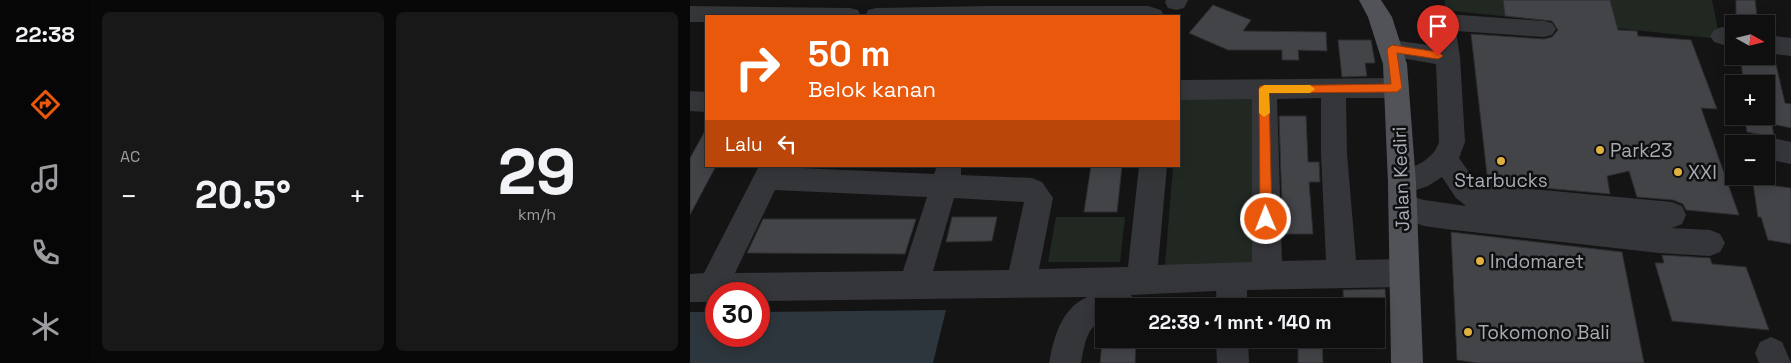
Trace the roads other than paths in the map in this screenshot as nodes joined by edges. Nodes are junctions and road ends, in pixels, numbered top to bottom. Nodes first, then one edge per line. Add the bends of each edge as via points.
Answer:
1 (1082, 0) edge
2 (1370, 0) edge
3 (873, 6) edge
4 (895, 10) edge
5 (690, 14) edge
6 (770, 15) edge
7 (1150, 15) edge
8 (1544, 29) dead end
9 (1775, 45) edge
10 (1791, 47) edge
11 (1392, 49) junction
12 (1448, 57) junction
13 (1397, 88) junction
14 (1264, 89) junction
15 (1180, 90) edge
16 (1333, 90) junction
17 (690, 101) edge
18 (705, 102) edge
19 (1445, 159) junction
20 (1153, 167) edge
21 (770, 172) edge
22 (948, 176) edge
23 (1402, 195) junction
24 (1672, 215) dead end
25 (1710, 243) dead end
26 (1404, 274) junction
27 (1267, 275) junction
28 (1342, 275) junction
29 (1142, 281) junction
30 (1020, 284) junction
31 (914, 285) junction
32 (701, 288) edge
33 (1232, 292) edge
34 (1095, 308) edge
35 (1232, 348) edge
36 (1065, 363) edge
37 (1233, 363) edge
38 (1408, 363) edge

1 - 4 street via 1081,3
2 - 11 main road, Jalan Kediri
3 - 4 street
4 - 7 street
5 - 6 street
8 - 12 street via 1447,22 1444,26
9 - 10 street
11 - 12 street
11 - 13 main road, Jalan Kediri
12 - 19 street via 1452,142
13 - 16 street
13 - 23 main road, Jalan Kediri
14 - 15 street
14 - 16 street
14 - 27 street
16 - 28 street
17 - 18 street
19 - 23 street
19 - 24 street via 1473,196
20 - 29 street
21 - 22 street
21 - 32 street
22 - 30 street via 1036,192 1039,198
22 - 31 street
23 - 25 street via 1424,212 1445,216
23 - 26 main road, Jalan Kediri
26 - 28 street
26 - 38 main road, Jalan Kediri
27 - 28 street
27 - 33 street
29 - 30 street
29 - 33 street
30 - 31 street
31 - 32 street
34 - 36 street via 1087,311 1076,324 1068,342
35 - 37 street

